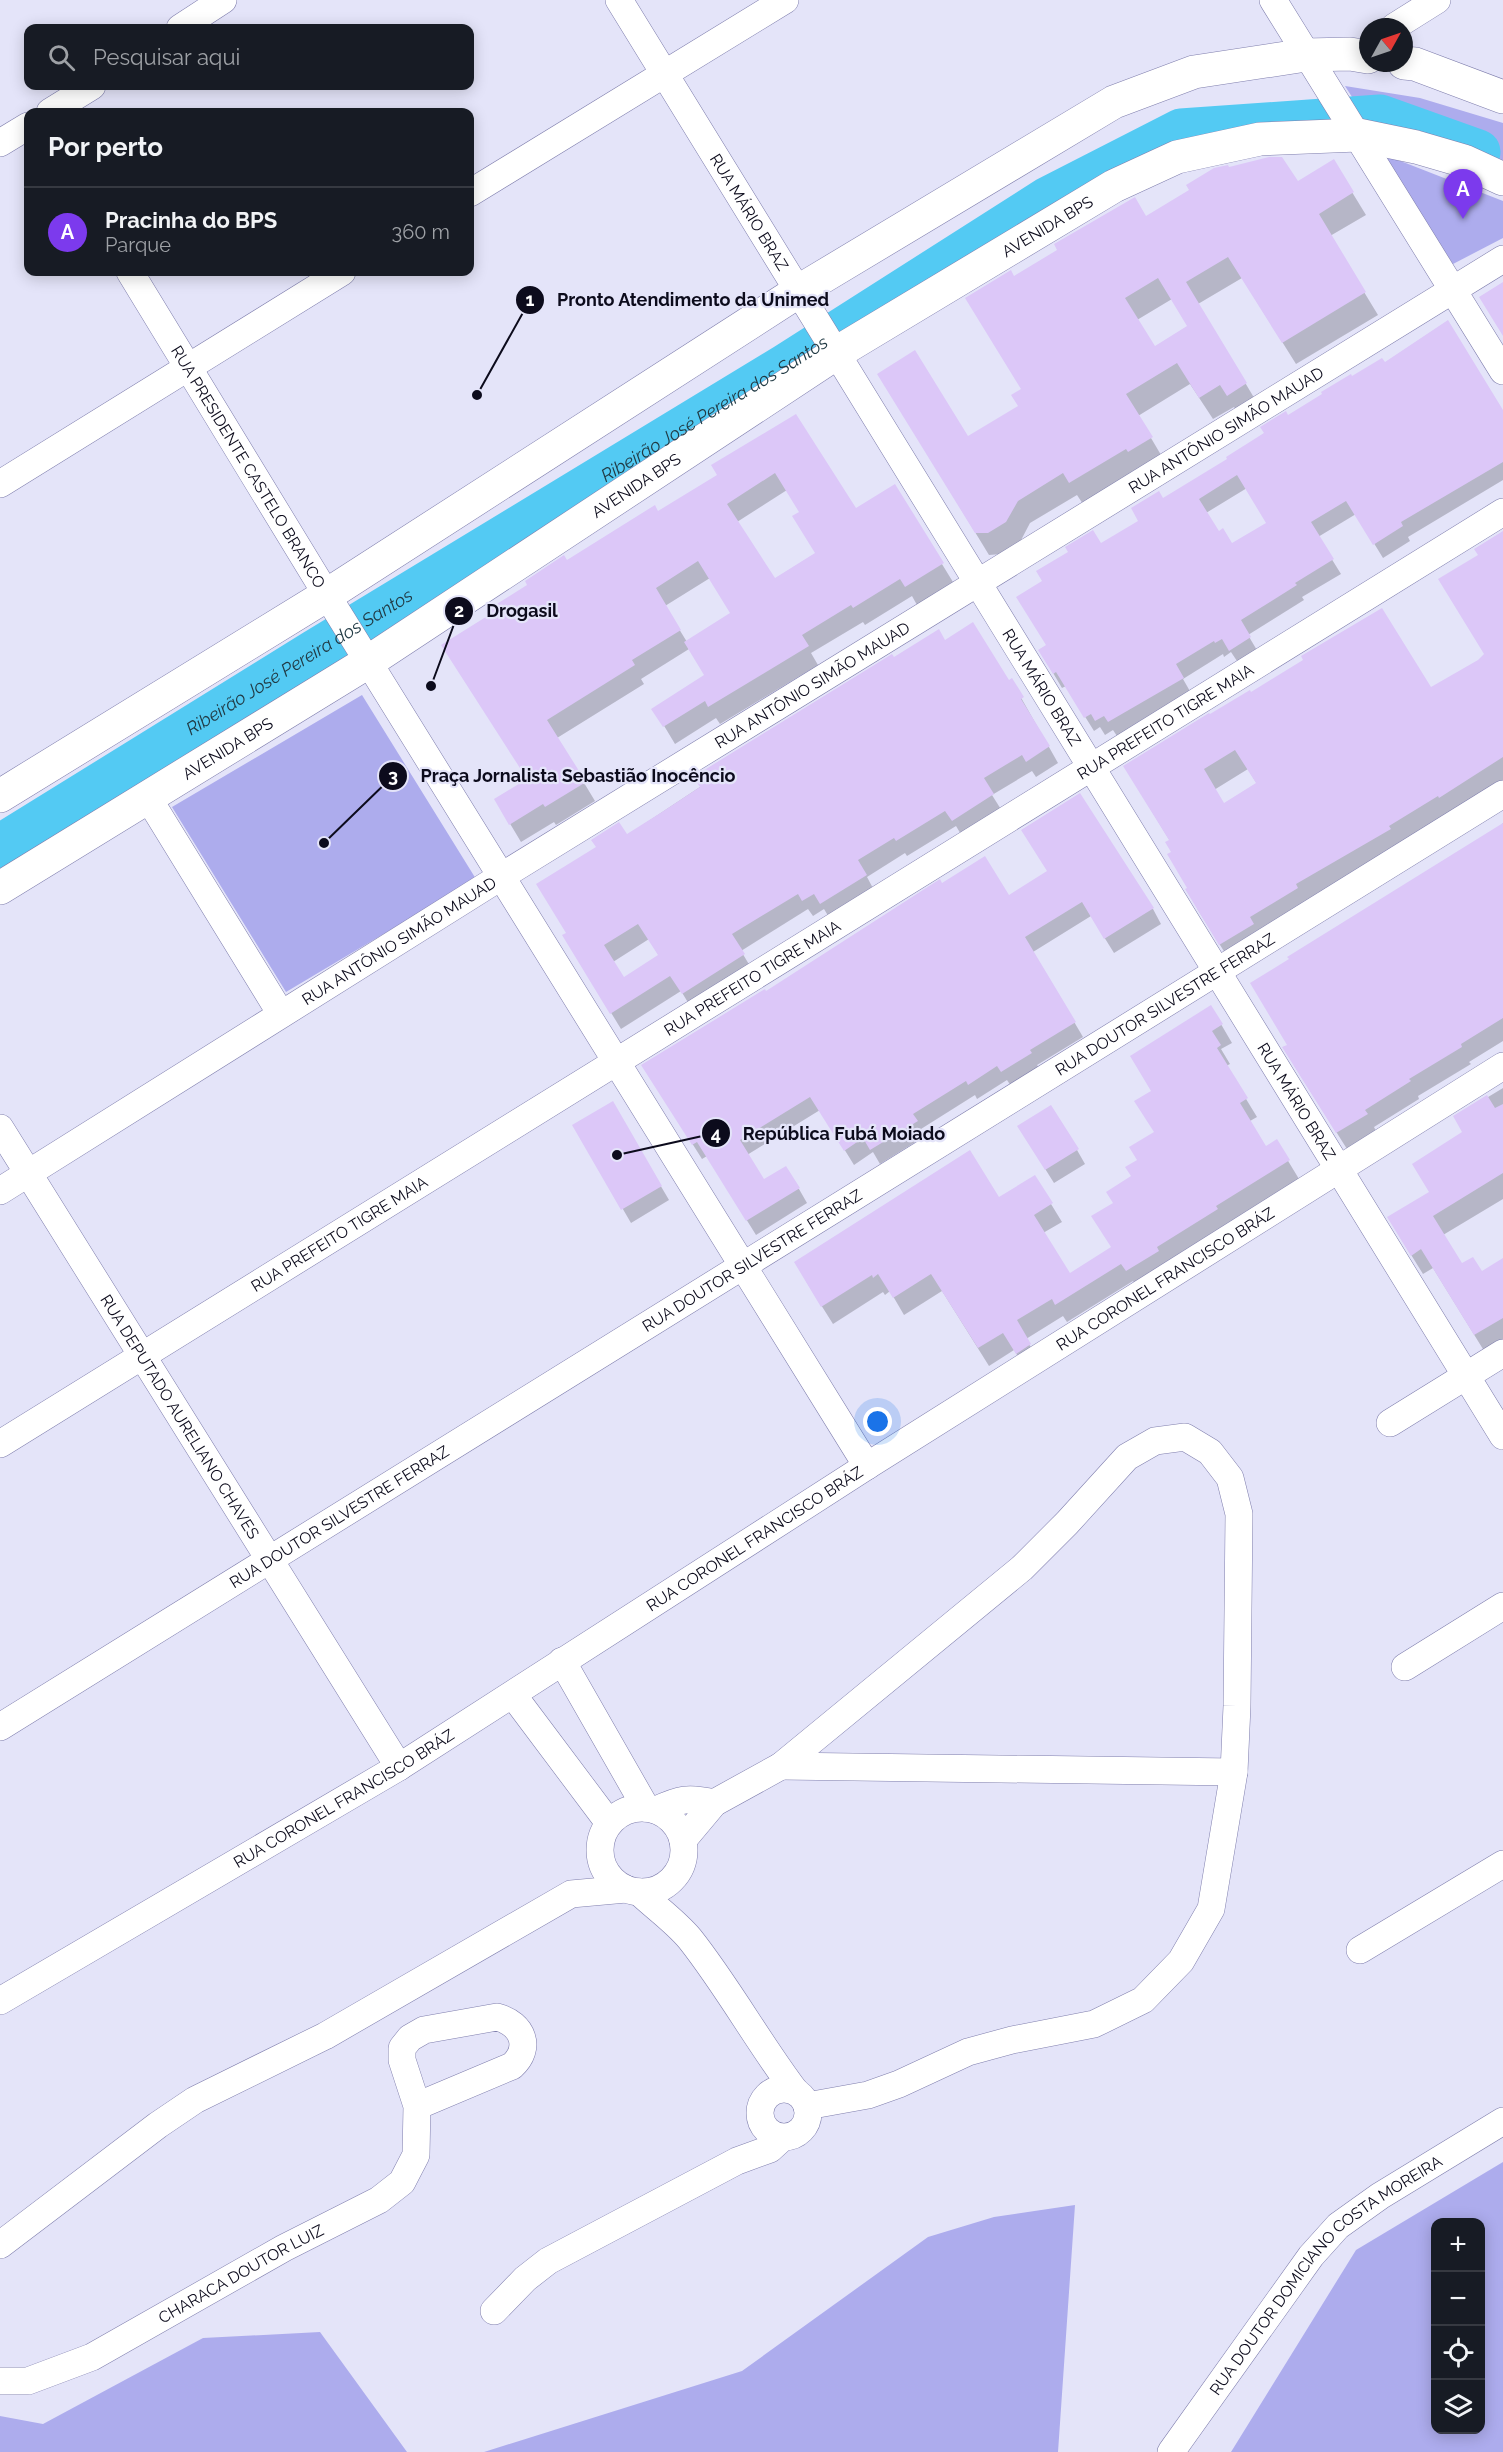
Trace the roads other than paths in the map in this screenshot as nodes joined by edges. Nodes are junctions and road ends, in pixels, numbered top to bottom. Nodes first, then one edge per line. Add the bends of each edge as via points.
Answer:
1 (223, 0) edge
2 (619, 0) edge
3 (785, 0) edge
4 (1273, 0) edge
5 (1437, 0) edge
6 (1408, 18) edge
7 (186, 24) edge
8 (1359, 52) edge
9 (1413, 64) edge
10 (1314, 67) junction
11 (665, 73) junction
12 (86, 90) edge
13 (1503, 97) edge
14 (56, 108) edge
15 (24, 128) edge
16 (1354, 129) junction
17 (0, 143) edge
18 (1503, 179) edge
19 (474, 191) edge
20 (1503, 259) edge
21 (133, 276) edge
22 (335, 276) edge
23 (1453, 290) junction
24 (803, 297) junction
25 (834, 347) junction
26 (189, 366) junction
27 (1503, 371) edge
28 (0, 484) edge
29 (1503, 512) edge
30 (979, 582) junction
31 (330, 600) junction
32 (365, 657) junction
33 (1092, 767) junction
34 (1503, 794) edge
35 (0, 796) edge
36 (147, 796) junction
37 (502, 876) junction
38 (0, 888) edge
39 (1218, 971) junction
40 (281, 1014) junction
41 (617, 1061) junction
42 (1503, 1066) edge
43 (0, 1128) edge
44 (1340, 1169) junction
45 (28, 1173) junction
46 (0, 1191) edge
47 (743, 1266) junction
48 (1503, 1353) edge
49 (142, 1356) junction
50 (1466, 1376) junction
51 (1390, 1423) dead end
52 (1503, 1436) edge
53 (0, 1444) edge
54 (867, 1466) junction
55 (270, 1560) junction
56 (1503, 1606) edge
57 (562, 1661) junction
58 (1405, 1667) dead end
59 (513, 1695) junction
60 (0, 1727) edge
61 (781, 1766) junction
62 (399, 1767) junction
63 (1234, 1772) junction
64 (714, 1803) junction
65 (651, 1809) junction
66 (609, 1823) junction
67 (683, 1840) junction
68 (599, 1849) junction
69 (1503, 1864) edge
70 (674, 1878) junction
71 (632, 1891) junction
72 (571, 1894) junction
73 (688, 1938) junction
74 (1360, 1950) dead end
75 (0, 2001) edge
76 (768, 2056) junction
77 (801, 2098) junction
78 (417, 2106) dead end
79 (761, 2111) junction
80 (1503, 2121) edge
81 (782, 2138) junction
82 (737, 2161) junction
83 (0, 2245) edge
84 (495, 2311) dead end
85 (0, 2381) edge
86 (1171, 2452) edge

1 - 7 street
2 - 11 street, RUA MÁRIO BRAZ
3 - 11 street
4 - 10 street
5 - 6 street
8 - 10 main road
9 - 13 main road
10 - 16 street
10 - 24 main road via 1194,72 1114,102
11 - 19 street
11 - 24 street, RUA MÁRIO BRAZ
12 - 14 street
15 - 17 street
16 - 18 main road, AVENIDA BPS via 1464,161
16 - 23 street
16 - 25 main road, AVENIDA BPS via 1260,139 1177,157 1114,186
20 - 23 street, RUA ANTÔNIO SIMÃO MAUAD
21 - 26 street, RUA PRESIDENTE CASTELO BRANCO
22 - 26 street
23 - 27 street
23 - 30 street, RUA ANTÔNIO SIMÃO MAUAD
24 - 25 street, RUA MÁRIO BRAZ
24 - 31 main road
25 - 30 street, RUA MÁRIO BRAZ
25 - 32 main road, AVENIDA BPS
26 - 28 street
26 - 31 street, RUA PRESIDENTE CASTELO BRANCO
29 - 33 street, RUA PREFEITO TIGRE MAIA
30 - 33 street, RUA MÁRIO BRAZ
30 - 37 street, RUA ANTÔNIO SIMÃO MAUAD
31 - 32 street, RUA PRESIDENTE CASTELO BRANCO
31 - 35 main road
32 - 36 main road, AVENIDA BPS
32 - 37 street, RUA PRESIDENTE CASTELO BRANCO
33 - 39 street, RUA MÁRIO BRAZ
33 - 41 street, RUA PREFEITO TIGRE MAIA
34 - 39 street, RUA DOUTOR SILVESTRE FERRAZ
36 - 38 main road, AVENIDA BPS
36 - 40 street
37 - 40 street, RUA ANTÔNIO SIMÃO MAUAD
37 - 41 street
39 - 44 street, RUA MÁRIO BRAZ
39 - 47 street, RUA DOUTOR SILVESTRE FERRAZ
40 - 45 street, RUA ANTÔNIO SIMÃO MAUAD
41 - 47 street
41 - 49 street, RUA PREFEITO TIGRE MAIA
42 - 44 street, RUA CORONEL FRANCISCO BRÁZ
43 - 45 street, RUA DEPUTADO AURELIANO CHAVES
44 - 50 street, RUA MÁRIO BRAZ
44 - 54 street, RUA CORONEL FRANCISCO BRÁZ
45 - 46 street, RUA ANTÔNIO SIMÃO MAUAD
45 - 49 street, RUA DEPUTADO AURELIANO CHAVES
47 - 54 street
47 - 55 street, RUA DOUTOR SILVESTRE FERRAZ
48 - 50 street
49 - 53 street, RUA PREFEITO TIGRE MAIA
49 - 55 street, RUA DEPUTADO AURELIANO CHAVES
50 - 51 street
50 - 52 street, RUA MÁRIO BRAZ
54 - 57 street, RUA CORONEL FRANCISCO BRÁZ
55 - 60 street, RUA DOUTOR SILVESTRE FERRAZ
55 - 62 street, RUA DEPUTADO AURELIANO CHAVES
56 - 58 street
57 - 59 street, RUA CORONEL FRANCISCO BRÁZ
57 - 65 street
59 - 62 street, RUA CORONEL FRANCISCO BRÁZ
59 - 66 street
61 - 63 street
61 - 63 street via 1022,1568 1127,1457 1155,1441 1185,1437 1210,1452 1230,1478 1239,1514
61 - 64 street
62 - 75 street, RUA CORONEL FRANCISCO BRÁZ
63 - 77 street via 1211,1909 1181,1961 1143,2000 1094,2025 979,2049 868,2095
64 - 65 street via 692,1798
64 - 67 street
65 - 66 street via 632,1809
65 - 67 street via 668,1817
66 - 68 street
67 - 70 street via 681,1867
68 - 71 street via 602,1866 612,1880
68 - 72 street via 580,1873
69 - 74 street
70 - 71 street via 658,1889
70 - 73 street
71 - 72 street
71 - 73 street
72 - 83 street via 325,2036 195,2100
73 - 76 street via 752,2027
76 - 77 street
76 - 79 street
77 - 79 street via 786,2089 776,2090 768,2094
77 - 81 street via 808,2115 806,2124 792,2137
78 - 85 street, CHARACA DOUTOR LUIZ via 416,2155 402,2182 379,2200 284,2248 92,2357 28,2380
79 - 81 street via 765,2129
79 - 82 street
80 - 86 street, RUA DOUTOR DOMICIANO COSTA MOREIRA via 1338,2226 1311,2256
81 - 82 street via 770,2149
82 - 84 street via 548,2261

